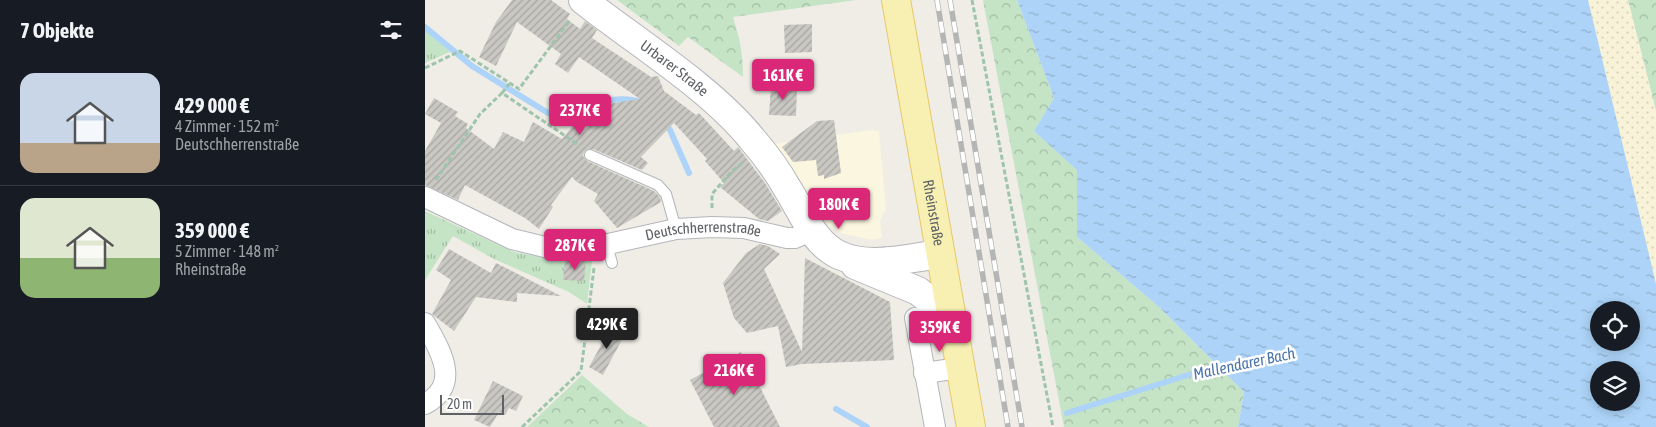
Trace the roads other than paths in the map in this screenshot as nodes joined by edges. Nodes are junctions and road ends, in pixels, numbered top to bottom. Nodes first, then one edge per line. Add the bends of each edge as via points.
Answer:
1 (583, 0) edge
2 (896, 0) edge
3 (590, 154) road end
4 (426, 197) edge
5 (676, 229) junction
6 (812, 230) junction
7 (940, 254) junction
8 (846, 257) junction
9 (951, 317) junction
10 (915, 318) dead end
11 (425, 323) edge
12 (960, 368) junction
13 (924, 373) junction
14 (425, 404) edge
15 (935, 427) edge
16 (971, 427) edge

1 - 6 street, Urbarer Straße via 708,95 745,130 776,169
2 - 7 main road, Rheinstraße
3 - 5 lane via 658,185 666,194
4 - 5 street, Deutschherrenstraße via 512,239 553,249 605,251
5 - 6 street, Deutschherrenstraße via 743,228 787,238
6 - 8 street, Urbarer Straße via 824,246
7 - 8 street, Urbarer Straße via 869,262
7 - 9 main road, Rheinstraße
8 - 9 street via 858,268 918,291
9 - 12 main road, Rheinstraße
10 - 13 street
11 - 14 street via 443,358 446,376 441,390
12 - 13 street
12 - 16 main road, Rheinstraße
13 - 15 street

